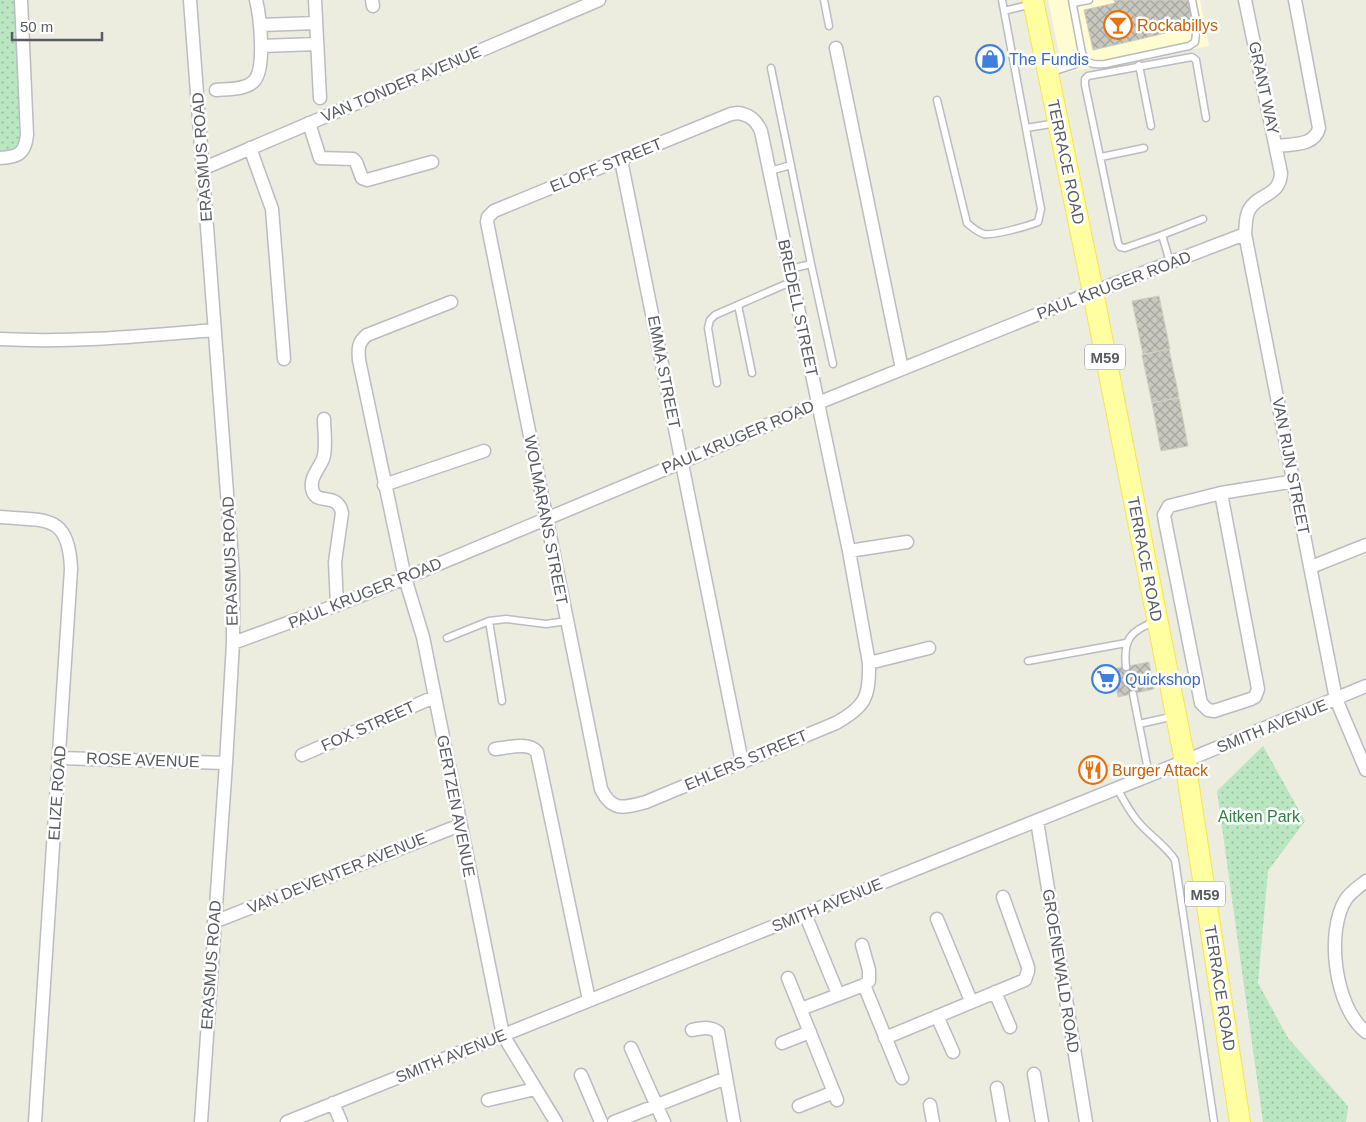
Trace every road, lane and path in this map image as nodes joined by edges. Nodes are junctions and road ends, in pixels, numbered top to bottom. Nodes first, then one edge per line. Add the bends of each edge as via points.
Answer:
1 (21, 0) edge
2 (190, 0) edge
3 (256, 0) edge
4 (315, 0) edge
5 (599, 0) edge
6 (824, 0) edge
7 (1002, 0) edge
8 (1089, 0) edge
9 (1192, 0) edge
10 (1244, 0) edge
11 (1295, 0) edge
12 (1033, 2) edge
13 (1072, 2) edge
14 (1004, 11) junction
15 (316, 24) junction
16 (261, 25) junction
17 (829, 26) dead end
18 (317, 44) junction
19 (261, 46) junction
20 (836, 48) dead end
21 (1086, 61) junction
22 (1139, 65) junction
23 (771, 68) dead end
24 (1048, 73) junction
25 (216, 90) dead end
26 (320, 98) dead end
27 (937, 100) dead end
28 (738, 113) joint
29 (1206, 118) dead end
30 (309, 123) junction
31 (1058, 123) junction
32 (1151, 126) dead end
33 (1026, 128) junction
34 (1276, 146) junction
35 (250, 148) junction
36 (1144, 148) dead end
37 (1101, 157) junction
38 (0, 158) edge
39 (621, 160) junction
40 (432, 162) dead end
41 (791, 165) junction
42 (202, 169) junction
43 (770, 172) junction
44 (1203, 219) dead end
45 (488, 229) joint
46 (1245, 234) junction
47 (1162, 235) junction
48 (1170, 262) junction
49 (811, 264) junction
50 (792, 275) junction
51 (1092, 292) junction
52 (451, 302) dead end
53 (738, 305) junction
54 (215, 330) junction
55 (0, 339) edge
56 (284, 359) dead end
57 (833, 364) dead end
58 (902, 369) junction
59 (752, 373) dead end
60 (717, 383) dead end
61 (818, 402) junction
62 (324, 419) dead end
63 (484, 451) dead end
64 (682, 462) junction
65 (1295, 481) junction
66 (384, 485) junction
67 (1221, 493) junction
68 (0, 517) edge
69 (546, 518) junction
70 (907, 542) dead end
71 (1366, 546) edge
72 (848, 551) junction
73 (1311, 568) junction
74 (405, 578) junction
75 (337, 606) junction
76 (489, 621) junction
77 (1157, 621) junction
78 (567, 622) junction
79 (447, 638) dead end
80 (233, 643) junction
81 (1126, 643) junction
82 (929, 648) dead end
83 (1028, 661) dead end
84 (869, 663) junction
85 (1126, 667) dead end
86 (1366, 686) edge
87 (867, 692) joint
88 (1132, 694) dead end
89 (434, 697) junction
90 (1336, 699) junction
91 (502, 701) dead end
92 (1176, 715) junction
93 (1139, 724) junction
94 (495, 749) dead end
95 (302, 755) dead end
96 (59, 758) junction
97 (1185, 761) junction
98 (742, 762) junction
99 (226, 763) junction
100 (1366, 770) edge
101 (1149, 776) junction
102 (1117, 788) junction
103 (614, 806) joint
104 (1036, 821) junction
105 (460, 825) junction
106 (1366, 881) edge
107 (1003, 898) dead end
108 (805, 914) junction
109 (937, 919) dead end
110 (214, 922) junction
111 (862, 945) dead end
112 (788, 978) dead end
113 (864, 985) junction
114 (995, 992) junction
115 (838, 994) junction
116 (589, 1000) junction
117 (972, 1001) junction
118 (801, 1009) junction
119 (937, 1016) junction
120 (1010, 1027) dead end
121 (692, 1030) dead end
122 (810, 1032) junction
123 (1366, 1032) edge
124 (503, 1035) junction
125 (886, 1038) junction
126 (782, 1043) dead end
127 (631, 1048) dead end
128 (953, 1052) dead end
129 (1034, 1074) dead end
130 (581, 1075) dead end
131 (726, 1078) junction
132 (902, 1078) dead end
133 (997, 1088) dead end
134 (535, 1089) junction
135 (488, 1100) dead end
136 (333, 1103) junction
137 (656, 1105) junction
138 (930, 1105) dead end
139 (799, 1106) dead end
140 (35, 1122) edge
141 (201, 1122) edge
142 (287, 1122) edge
143 (341, 1122) edge
144 (556, 1122) edge
145 (601, 1122) edge
146 (614, 1122) edge
147 (664, 1122) edge
148 (734, 1122) edge
149 (933, 1122) edge
150 (1003, 1122) edge
151 (1042, 1122) edge
152 (1086, 1122) edge
153 (1214, 1122) edge
154 (1240, 1122) edge

1 - 38 street via 26,146 22,153
2 - 42 street, ERASMUS ROAD
3 - 16 street
4 - 15 street
5 - 30 street, VAN TONDER AVENUE
6 - 17 lane
7 - 14 lane
8 - 13 lane
9 - 21 lane via 1198,34 1189,46 1105,64 1092,65
10 - 34 street, GRANT WAY
11 - 34 street, GRANT WAY via 1319,128 1318,134 1310,140
12 - 14 lane
12 - 24 main road, TERRACE ROAD / M59
13 - 21 lane
14 - 33 lane
15 - 16 street
15 - 18 street
16 - 19 street
18 - 19 street
18 - 26 street
19 - 25 street via 254,81 249,85
20 - 58 street
21 - 24 lane
22 - 29 lane via 1190,56 1195,58
22 - 32 lane
22 - 37 lane via 1085,79
23 - 41 lane
24 - 31 main road, TERRACE ROAD / M59
27 - 33 lane via 968,224 976,231 986,234 1038,222 1042,209
28 - 39 street, ELOFF STREET
28 - 43 street, BREDELL STREET via 746,114 758,125
30 - 35 street, VAN TONDER AVENUE
30 - 40 street via 320,158 353,159 362,178 367,180
31 - 33 lane
31 - 51 main road, TERRACE ROAD / M59
34 - 46 street via 1281,180 1273,192 1251,207
35 - 42 street, VAN TONDER AVENUE
35 - 56 street via 272,209
36 - 37 lane
37 - 47 lane via 1120,247 1131,247
39 - 45 street, ELOFF STREET via 494,211 488,217
39 - 64 street, EMMA STREET
41 - 43 lane
41 - 49 lane
42 - 54 street, ERASMUS ROAD
43 - 50 street, BREDELL STREET
44 - 47 lane
45 - 69 street, WOLMARANS STREET
46 - 48 street, PAUL KRUGER ROAD
46 - 65 street, VAN RIJN STREET
47 - 48 lane
48 - 51 street, PAUL KRUGER ROAD
49 - 50 lane
49 - 57 lane
50 - 53 lane
50 - 61 street, BREDELL STREET
51 - 58 street, PAUL KRUGER ROAD
51 - 77 main road, TERRACE ROAD / M59
52 - 66 street, GERTZEN AVENUE via 367,335 360,341 359,360
53 - 59 lane
53 - 60 lane via 710,320 708,328
54 - 55 street via 95,340
54 - 80 street, ERASMUS ROAD via 233,573
58 - 61 street, PAUL KRUGER ROAD
61 - 64 street, PAUL KRUGER ROAD
61 - 72 street, BREDELL STREET
62 - 75 street via 325,450 312,483 316,496 335,501 342,513 335,562
63 - 66 street
64 - 69 street, PAUL KRUGER ROAD
64 - 98 street, EMMA STREET
65 - 67 street
65 - 73 street, VAN RIJN STREET
66 - 74 street, GERTZEN AVENUE
67 - 67 street via 1258,689 1251,699 1214,711 1201,703 1164,515 1170,506
68 - 96 street, ELIZE ROAD via 55,524 68,541 71,568
69 - 74 street, PAUL KRUGER ROAD
69 - 78 street, WOLMARANS STREET
70 - 72 street
71 - 73 street
72 - 84 street, BREDELL STREET
73 - 90 street, VAN RIJN STREET
74 - 75 street, PAUL KRUGER ROAD
74 - 89 street, GERTZEN AVENUE via 423,637
75 - 80 street, PAUL KRUGER ROAD
76 - 78 lane
76 - 79 lane
76 - 91 lane
77 - 81 lane via 1143,626
77 - 92 main road, TERRACE ROAD / M59
78 - 103 street, WOLMARANS STREET via 601,789
80 - 99 street, ERASMUS ROAD
81 - 83 lane
81 - 85 lane
82 - 84 street
84 - 87 street, BREDELL STREET
86 - 90 street, SMITH AVENUE
87 - 98 street, EHLERS STREET via 853,713 836,723
88 - 93 lane
89 - 95 street, FOX STREET
89 - 105 street, GERTZEN AVENUE
90 - 97 street, SMITH AVENUE
90 - 100 street, VAN RIJN STREET
92 - 93 lane
92 - 97 main road, TERRACE ROAD / M59
93 - 101 lane
94 - 116 street via 528,746 537,752
96 - 99 street, ROSE AVENUE
96 - 140 street, ELIZE ROAD
97 - 101 street, SMITH AVENUE
97 - 154 main road, TERRACE ROAD / M59
98 - 103 street, EHLERS STREET via 646,802
99 - 110 street, ERASMUS ROAD
101 - 102 street, SMITH AVENUE
102 - 104 street, SMITH AVENUE
102 - 153 lane, TERRACE ROAD via 1141,825 1168,848 1175,860
104 - 108 street, SMITH AVENUE
104 - 152 street, GROENEWALD ROAD
105 - 110 street, VAN DEVENTER AVENUE
105 - 124 street, GERTZEN AVENUE
106 - 123 street via 1347,898 1337,923 1335,943 1336,965 1344,999 1352,1018
107 - 114 street via 1028,966 1025,980
108 - 115 street
108 - 116 street, SMITH AVENUE
109 - 117 street
110 - 141 street, ERASMUS ROAD
111 - 113 street via 870,975
112 - 118 street
113 - 115 street
113 - 125 street
114 - 117 street
114 - 120 street
115 - 118 street
116 - 124 street, SMITH AVENUE
117 - 119 street
118 - 122 street
119 - 125 street
119 - 128 street
121 - 131 street via 707,1028 718,1032
122 - 126 street
122 - 139 street via 835,1096
124 - 134 street, GERTZEN AVENUE
124 - 136 street, SMITH AVENUE
125 - 132 street
127 - 137 street
129 - 151 street
130 - 145 street
131 - 137 street
131 - 148 street
133 - 150 street
134 - 135 street
134 - 144 street, GERTZEN AVENUE
136 - 142 street, SMITH AVENUE
136 - 143 street
137 - 146 street
137 - 147 street
138 - 149 street

